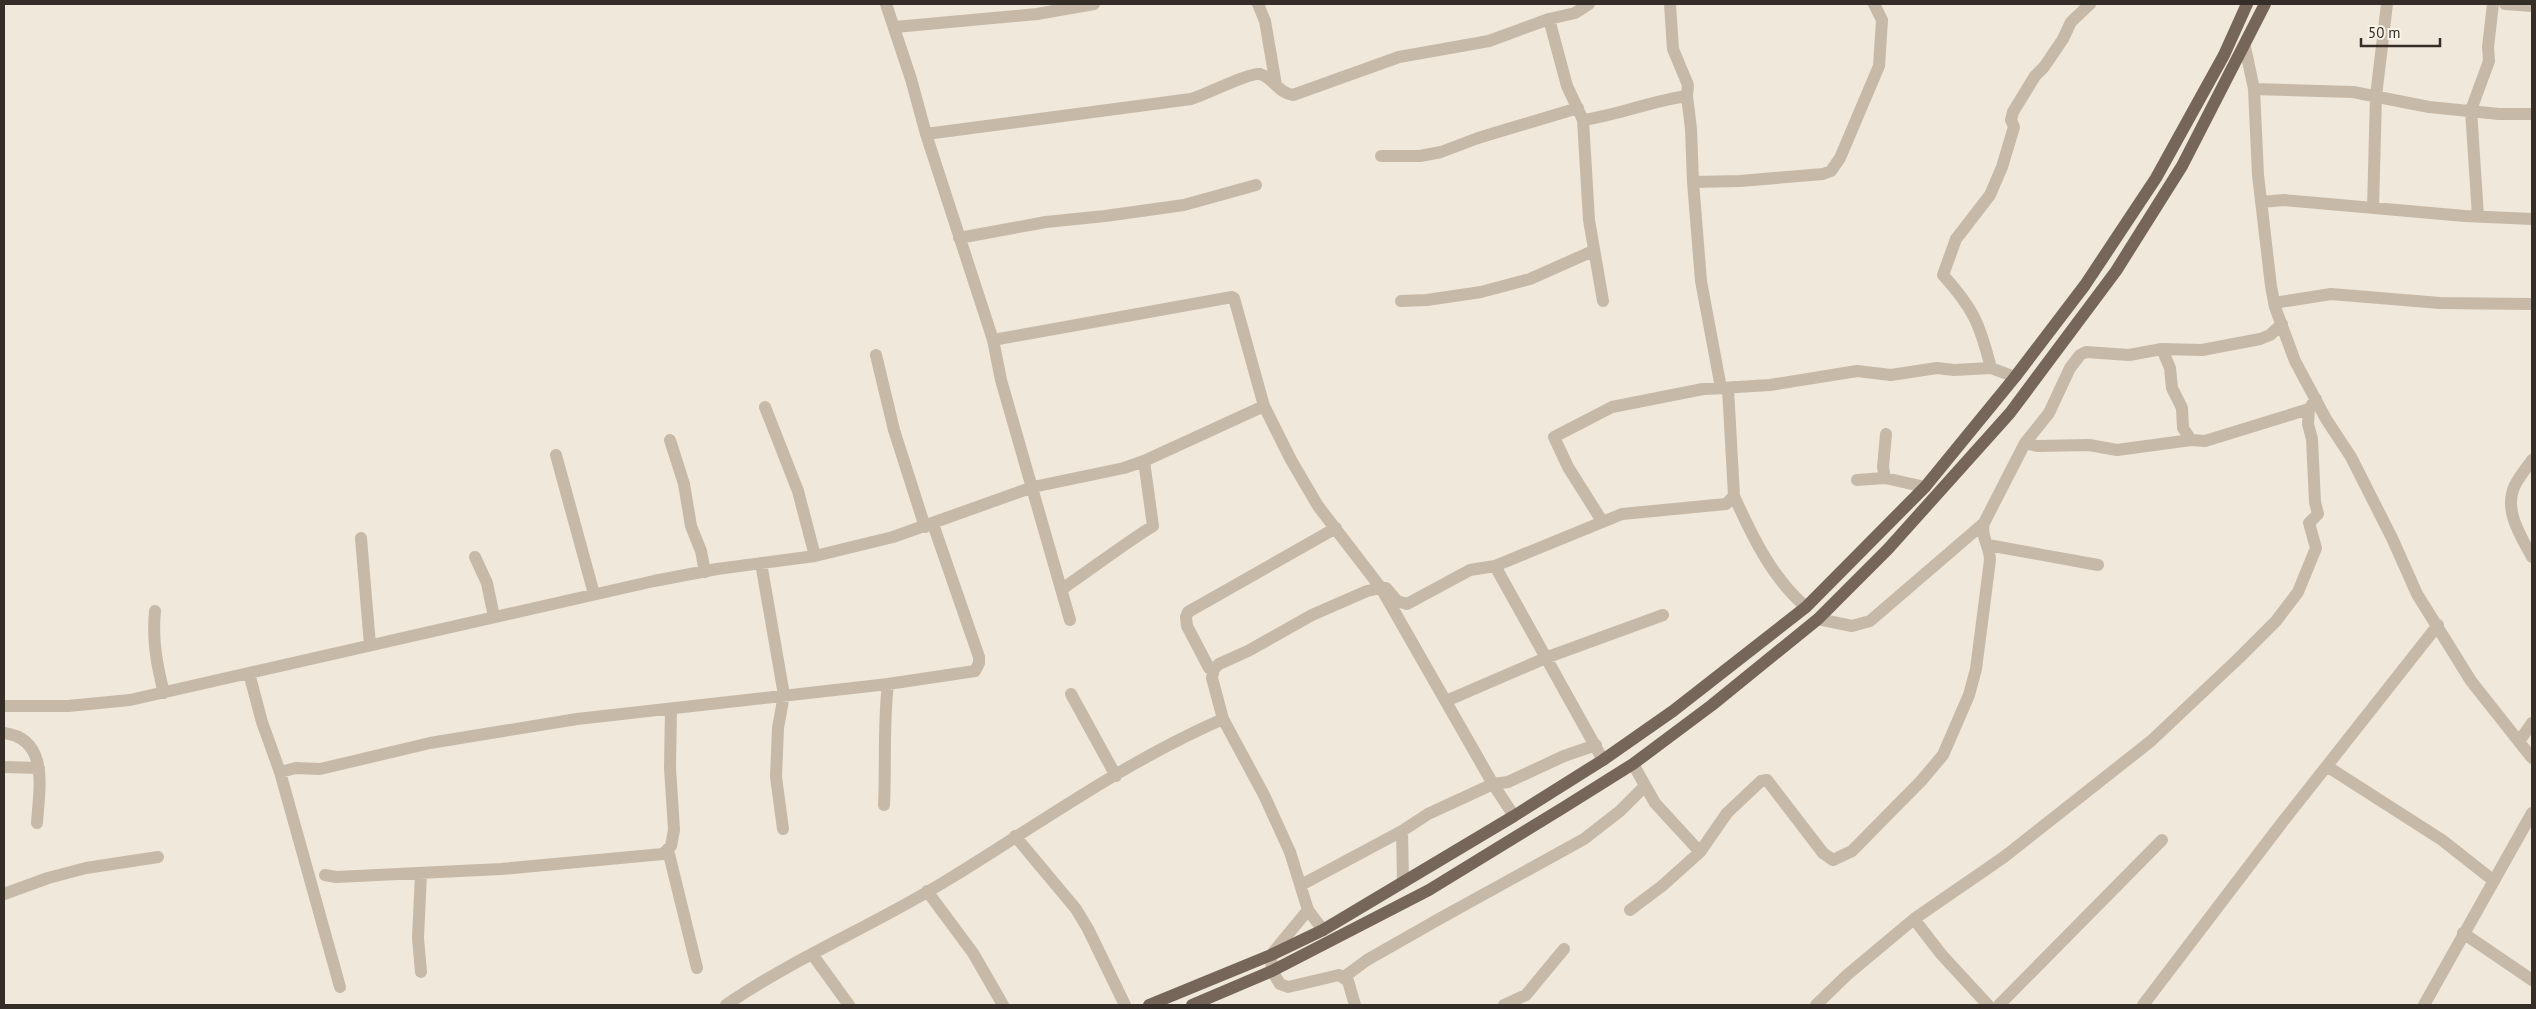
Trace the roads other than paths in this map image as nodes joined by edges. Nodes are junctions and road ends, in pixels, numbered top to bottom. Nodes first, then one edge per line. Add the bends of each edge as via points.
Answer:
1 (886, 4) edge
2 (1094, 4) edge
3 (1258, 4) edge
4 (1589, 4) edge
5 (1670, 4) edge
6 (1874, 4) edge
7 (2090, 4) edge
8 (2247, 4) edge
9 (2265, 4) edge
10 (2387, 4) edge
11 (2493, 4) edge
12 (2505, 4) edge
13 (2532, 6) edge
14 (1549, 19) junction
15 (895, 27) junction
16 (2245, 47) junction
17 (1276, 85) junction
18 (2254, 89) junction
19 (1687, 96) junction
20 (2376, 96) junction
21 (2471, 110) junction
22 (1581, 114) junction
23 (2532, 114) edge
24 (926, 134) junction
25 (1381, 156) dead end
26 (1693, 182) junction
27 (1256, 185) dead end
28 (2261, 202) junction
29 (2373, 208) junction
30 (2478, 216) junction
31 (2532, 219) edge
32 (959, 238) junction
33 (1593, 250) junction
34 (1401, 301) dead end
35 (1603, 301) dead end
36 (2274, 303) junction
37 (2532, 304) edge
38 (2282, 324) junction
39 (993, 340) junction
40 (2162, 350) junction
41 (876, 355) dead end
42 (1991, 368) junction
43 (2015, 377) junction
44 (1728, 388) junction
45 (2313, 404) junction
46 (1264, 406) junction
47 (765, 407) dead end
48 (1886, 434) dead end
49 (670, 440) dead end
50 (2191, 440) junction
51 (2026, 443) junction
52 (556, 455) dead end
53 (2532, 460) edge
54 (1144, 461) junction
55 (1885, 478) junction
56 (1857, 480) dead end
57 (1033, 486) junction
58 (1925, 487) junction
59 (1734, 496) junction
60 (1602, 521) junction
61 (1984, 523) junction
62 (929, 526) junction
63 (1336, 528) junction
64 (361, 538) dead end
65 (1988, 545) junction
66 (815, 556) junction
67 (475, 557) dead end
68 (2532, 557) edge
69 (761, 563) junction
70 (2098, 565) dead end
71 (1496, 566) junction
72 (705, 572) junction
73 (1381, 588) junction
74 (1062, 589) junction
75 (594, 594) junction
76 (1806, 607) junction
77 (155, 611) dead end
78 (1663, 615) dead end
79 (494, 617) junction
80 (1818, 619) junction
81 (1070, 620) dead end
82 (2438, 625) junction
83 (370, 645) junction
84 (1548, 657) junction
85 (1214, 669) junction
86 (249, 673) junction
87 (888, 684) junction
88 (164, 693) junction
89 (1071, 694) dead end
90 (784, 695) junction
91 (1446, 701) junction
92 (4, 706) edge
93 (671, 709) junction
94 (1223, 719) junction
95 (2532, 723) edge
96 (4, 733) edge
97 (2520, 740) junction
98 (1596, 745) junction
99 (2532, 758) edge
100 (1603, 760) junction
101 (1633, 764) junction
102 (4, 767) edge
103 (2328, 767) junction
104 (40, 768) junction
105 (280, 772) junction
106 (1116, 776) junction
107 (1492, 784) junction
108 (1644, 787) junction
109 (884, 805) dead end
110 (2532, 813) edge
111 (1514, 816) junction
112 (37, 822) dead end
113 (783, 829) dead end
114 (1402, 831) junction
115 (1015, 836) junction
116 (2162, 840) dead end
117 (668, 850) junction
118 (1700, 852) junction
119 (158, 857) dead end
120 (421, 873) junction
121 (325, 875) dead end
122 (1403, 881) junction
123 (2494, 881) junction
124 (1301, 885) junction
125 (927, 891) junction
126 (4, 894) edge
127 (1308, 910) junction
128 (1630, 910) dead end
129 (1914, 919) junction
130 (1323, 930) junction
131 (2463, 933) junction
132 (1564, 949) dead end
133 (812, 954) junction
134 (1271, 955) junction
135 (697, 968) dead end
136 (1272, 971) junction
137 (421, 972) dead end
138 (1344, 977) junction
139 (2532, 980) edge
140 (340, 987) dead end
141 (726, 1005) edge
142 (849, 1005) edge
143 (1003, 1005) edge
144 (1125, 1005) edge
145 (1149, 1005) edge
146 (1192, 1005) edge
147 (1355, 1005) edge
148 (1504, 1005) edge
149 (1816, 1005) edge
150 (1988, 1005) edge
151 (1999, 1005) edge
152 (2143, 1005) edge
153 (2424, 1005) edge

1 - 15 street
2 - 15 street via 1037,14
3 - 17 street via 1265,21
4 - 14 street via 1575,13
5 - 19 street via 1673,49 1688,85
6 - 26 street via 1882,20 1879,66 1840,158 1831,171 1740,181
7 - 42 street via 2071,22 2013,112 2011,120 2014,127 1990,195 1956,238 1943,275 1966,300 1981,330
8 - 43 main road via 2224,55 2156,178 2085,285
9 - 16 main road
10 - 20 street
11 - 21 street via 2489,61
12 - 13 street
14 - 17 street via 1489,41 1400,57 1292,95 1283,93
14 - 22 street via 1567,86
15 - 24 street
16 - 18 street
16 - 80 main road via 2182,166 2121,263 2023,397 1888,549
17 - 24 street via 1266,77 1254,74 1191,99
18 - 20 street via 2353,92
18 - 28 street via 2254,134
19 - 22 street
19 - 26 street
20 - 21 street via 2429,107
20 - 29 street
21 - 23 street
21 - 30 street
22 - 25 street via 1478,138 1440,152 1420,156
22 - 33 street
24 - 32 street
26 - 44 street via 1702,286 1721,388
27 - 32 street via 1184,205 1046,222
28 - 29 street via 2284,200
28 - 36 street
29 - 30 street
30 - 31 street
32 - 39 street
33 - 34 street via 1541,276 1521,282 1481,292
33 - 35 street
36 - 37 street via 2332,294 2440,303
36 - 38 street
38 - 40 street via 2260,339 2202,350
38 - 45 street
39 - 46 street via 1232,297
39 - 57 street via 1001,380
40 - 50 street via 2170,368 2172,388 2182,408 2183,428
40 - 51 street via 2129,355 2086,352 2080,355 2070,368 2049,413
41 - 62 street via 894,430
42 - 43 street
42 - 44 street via 1937,368 1891,375 1857,371 1770,385
43 - 58 main road
44 - 59 street
44 - 60 street via 1703,389 1612,407 1554,437 1568,467
45 - 50 street via 2205,441
45 - 82 street via 2351,457 2417,594
45 - 129 street via 2308,424 2318,514 2309,523 2316,548 2298,592 2288,606 2239,658 2151,741 2004,857
46 - 54 street
46 - 63 street via 1290,460 1318,506
47 - 66 street via 798,491
48 - 55 street
49 - 72 street
50 - 51 street via 2117,450 2089,445 2037,446
51 - 61 street
52 - 75 street
53 - 68 street via 2513,490 2512,506 2515,524
54 - 57 street
54 - 74 street via 1153,526
55 - 56 street
55 - 58 street
57 - 62 street
57 - 74 street
58 - 76 main road
59 - 60 street via 1726,504 1644,510
59 - 76 street via 1770,566 1788,592
60 - 71 street
61 - 65 street via 1983,533
61 - 80 street via 1870,621 1852,626
62 - 66 street
62 - 87 street via 979,663 975,671
63 - 73 street
63 - 85 street via 1188,612 1187,626 1208,668
64 - 83 street
65 - 70 street
65 - 118 street via 1990,560 1973,682 1943,755 1927,775 1852,851 1840,858 1833,860 1823,853 1767,780 1760,781 1727,813
66 - 69 street
67 - 79 street via 487,584
69 - 72 street
69 - 90 street
71 - 73 street via 1470,570 1408,604 1397,601 1386,588
71 - 84 street
72 - 75 street
73 - 85 street via 1312,615
73 - 91 street
74 - 81 street
75 - 79 street
76 - 100 main road via 1673,711
77 - 88 street via 153,632
78 - 84 street
79 - 83 street
80 - 101 main road
82 - 97 street via 2471,681
82 - 103 street
83 - 86 street
84 - 91 street
84 - 98 street
85 - 94 street via 1212,686
86 - 88 street
86 - 105 street
87 - 90 street
87 - 109 street via 884,718
88 - 92 street via 94,704
89 - 106 street
90 - 93 street
90 - 113 street via 778,728 776,777
91 - 107 street
93 - 105 street via 621,713 486,736 460,737 320,769 296,768
93 - 117 street via 674,830
94 - 106 street via 1172,743
94 - 124 street via 1268,803
95 - 97 street
96 - 104 street via 13,734 30,747
97 - 99 street
98 - 100 street
98 - 107 street via 1508,782
100 - 111 main road
101 - 108 street
101 - 136 main road via 1429,890
102 - 104 street
103 - 123 street via 2411,819
103 - 152 street
104 - 112 street
105 - 140 street
106 - 115 street
107 - 111 street
107 - 114 street via 1428,814
108 - 118 street
108 - 138 street via 1584,840 1367,960
110 - 123 street
111 - 122 main road
114 - 122 street
114 - 124 street
115 - 125 street
115 - 144 street via 1076,909
116 - 151 street
117 - 120 street via 654,855
117 - 135 street
118 - 128 street
119 - 126 street via 86,868
120 - 121 street
120 - 137 street via 418,938
122 - 130 main road
123 - 131 street
124 - 127 street
125 - 133 street
125 - 143 street via 973,953
127 - 130 street
127 - 134 street
129 - 149 street via 1846,975
129 - 150 street
130 - 134 main road
131 - 139 street
131 - 153 street
132 - 148 street via 1526,996
133 - 141 street
133 - 142 street
134 - 136 street
134 - 145 main road
136 - 138 street via 1280,984 1288,987 1332,975
136 - 146 main road
138 - 147 street

